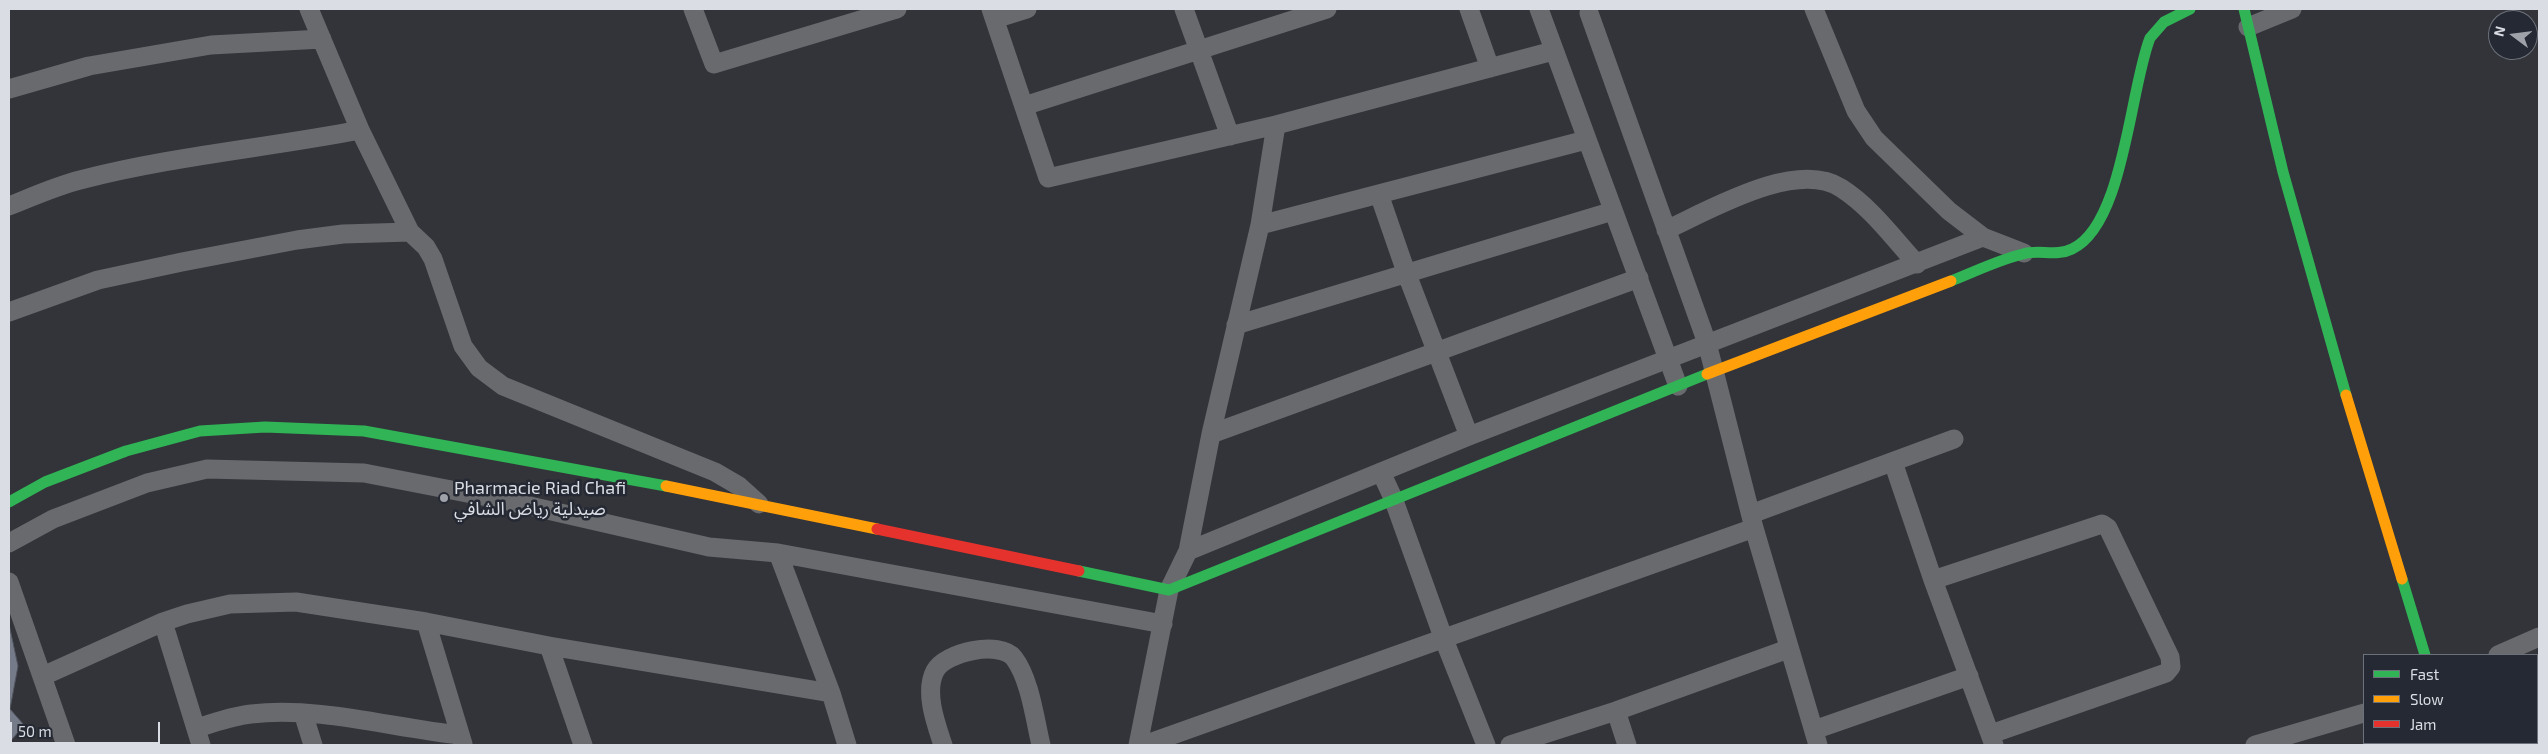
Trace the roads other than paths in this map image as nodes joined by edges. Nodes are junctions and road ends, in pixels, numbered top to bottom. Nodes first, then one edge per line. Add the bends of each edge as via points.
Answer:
1 (309, 9) edge
2 (693, 9) edge
3 (897, 9) edge
4 (1027, 9) edge
5 (1184, 9) edge
6 (1327, 9) edge
7 (1469, 9) edge
8 (1539, 9) edge
9 (1814, 9) edge
10 (2188, 9) edge
11 (2244, 9) edge
12 (2292, 9) edge
13 (1589, 13) dead end
14 (993, 14) edge
15 (2248, 28) junction
16 (322, 39) junction
17 (1199, 50) junction
18 (1553, 51) junction
19 (1490, 68) junction
20 (9, 89) edge
21 (1024, 106) junction
22 (1276, 125) junction
23 (360, 130) junction
24 (1230, 136) junction
25 (1586, 140) junction
26 (1379, 194) junction
27 (9, 206) edge
28 (1613, 211) junction
29 (1260, 225) junction
30 (1666, 230) junction
31 (410, 232) junction
32 (1983, 237) junction
33 (2024, 254) junction
34 (1917, 264) junction
35 (1406, 272) junction
36 (1639, 278) junction
37 (11, 306) edge
38 (1236, 325) junction
39 (1707, 344) junction
40 (1437, 353) junction
41 (1669, 359) junction
42 (1715, 371) junction
43 (1678, 386) junction
44 (1211, 434) junction
45 (1469, 436) junction
46 (1954, 438) dead end
47 (1893, 462) junction
48 (1382, 472) junction
49 (1394, 498) junction
50 (9, 502) edge
51 (760, 504) junction
52 (1752, 521) junction
53 (9, 543) edge
54 (1188, 551) junction
55 (778, 553) junction
56 (1933, 580) junction
57 (9, 582) edge
58 (1169, 590) junction
59 (163, 622) junction
60 (426, 622) junction
61 (1162, 624) junction
62 (1443, 637) junction
63 (2539, 637) edge
64 (549, 646) junction
65 (1788, 649) junction
66 (2425, 654) edge
67 (2500, 654) edge
68 (43, 676) junction
69 (1969, 676) junction
70 (831, 693) junction
71 (1616, 711) junction
72 (2363, 713) edge
73 (303, 714) junction
74 (198, 737) edge
75 (1816, 738) edge
76 (462, 740) edge
77 (1993, 740) edge
78 (61, 742) edge
79 (313, 745) edge
80 (583, 745) edge
81 (847, 745) edge
82 (943, 745) edge
83 (1041, 745) edge
84 (1138, 745) edge
85 (1144, 745) edge
86 (1486, 745) edge
87 (1510, 745) edge
88 (1627, 745) edge
89 (2255, 745) edge

1 - 16 street
2 - 3 street via 714,64
4 - 14 street
5 - 17 street
6 - 17 street
7 - 19 street
8 - 18 street
9 - 32 street via 1856,112 1874,138 1950,211
10 - 33 street via 2152,33 2114,182 2097,225 2076,247 2055,253
11 - 15 street
12 - 15 street
13 - 30 street
14 - 21 street
15 - 66 street via 2297,228
16 - 20 street via 211,44 89,66
16 - 23 street
17 - 21 street
17 - 24 street
18 - 19 street
18 - 25 street
19 - 22 street
21 - 24 street via 1048,178
22 - 24 street
22 - 29 street
23 - 27 street via 186,158 79,180
23 - 31 street
25 - 26 street
25 - 28 street
26 - 29 street
26 - 35 street
28 - 35 street
28 - 36 street
29 - 38 street
30 - 34 street via 1762,188 1810,178 1841,188 1865,208
30 - 39 street
31 - 37 street via 343,234 219,254 98,280
31 - 51 street via 433,259 464,346 479,368 502,386 715,472
32 - 33 street
32 - 34 street
33 - 42 street
34 - 39 street
35 - 38 street
35 - 40 street
36 - 40 street
36 - 41 street
38 - 44 street
39 - 41 street
39 - 42 street
40 - 44 street
40 - 45 street
41 - 43 street
41 - 45 street
42 - 43 street
42 - 52 street
43 - 49 street
44 - 54 street
45 - 48 street
46 - 47 street
47 - 52 street
47 - 56 street
48 - 49 street
48 - 54 street
49 - 58 street
49 - 62 street
50 - 51 street via 45,482 126,451 200,431 265,427 364,431
51 - 58 street
52 - 62 street
52 - 65 street
53 - 55 street via 53,519 146,483 207,469 364,473 508,501 709,547
54 - 58 street
55 - 61 street
55 - 70 street
56 - 69 street
56 - 77 street via 2102,524 2108,528 2170,657 2171,666 2166,673
57 - 68 street
58 - 61 street
59 - 60 street via 230,604 275,602 296,602
59 - 68 street
59 - 74 street
60 - 64 street
60 - 76 street
61 - 84 street
62 - 85 street
62 - 86 street
63 - 67 street
64 - 70 street
64 - 80 street
65 - 71 street
65 - 75 street
68 - 78 street
69 - 75 street
69 - 77 street
70 - 81 street
71 - 87 street
71 - 88 street
72 - 89 street
73 - 74 street via 234,717
73 - 76 street
73 - 79 street
82 - 83 street via 931,696 936,670 943,662 958,655 995,648 1014,657 1022,672

